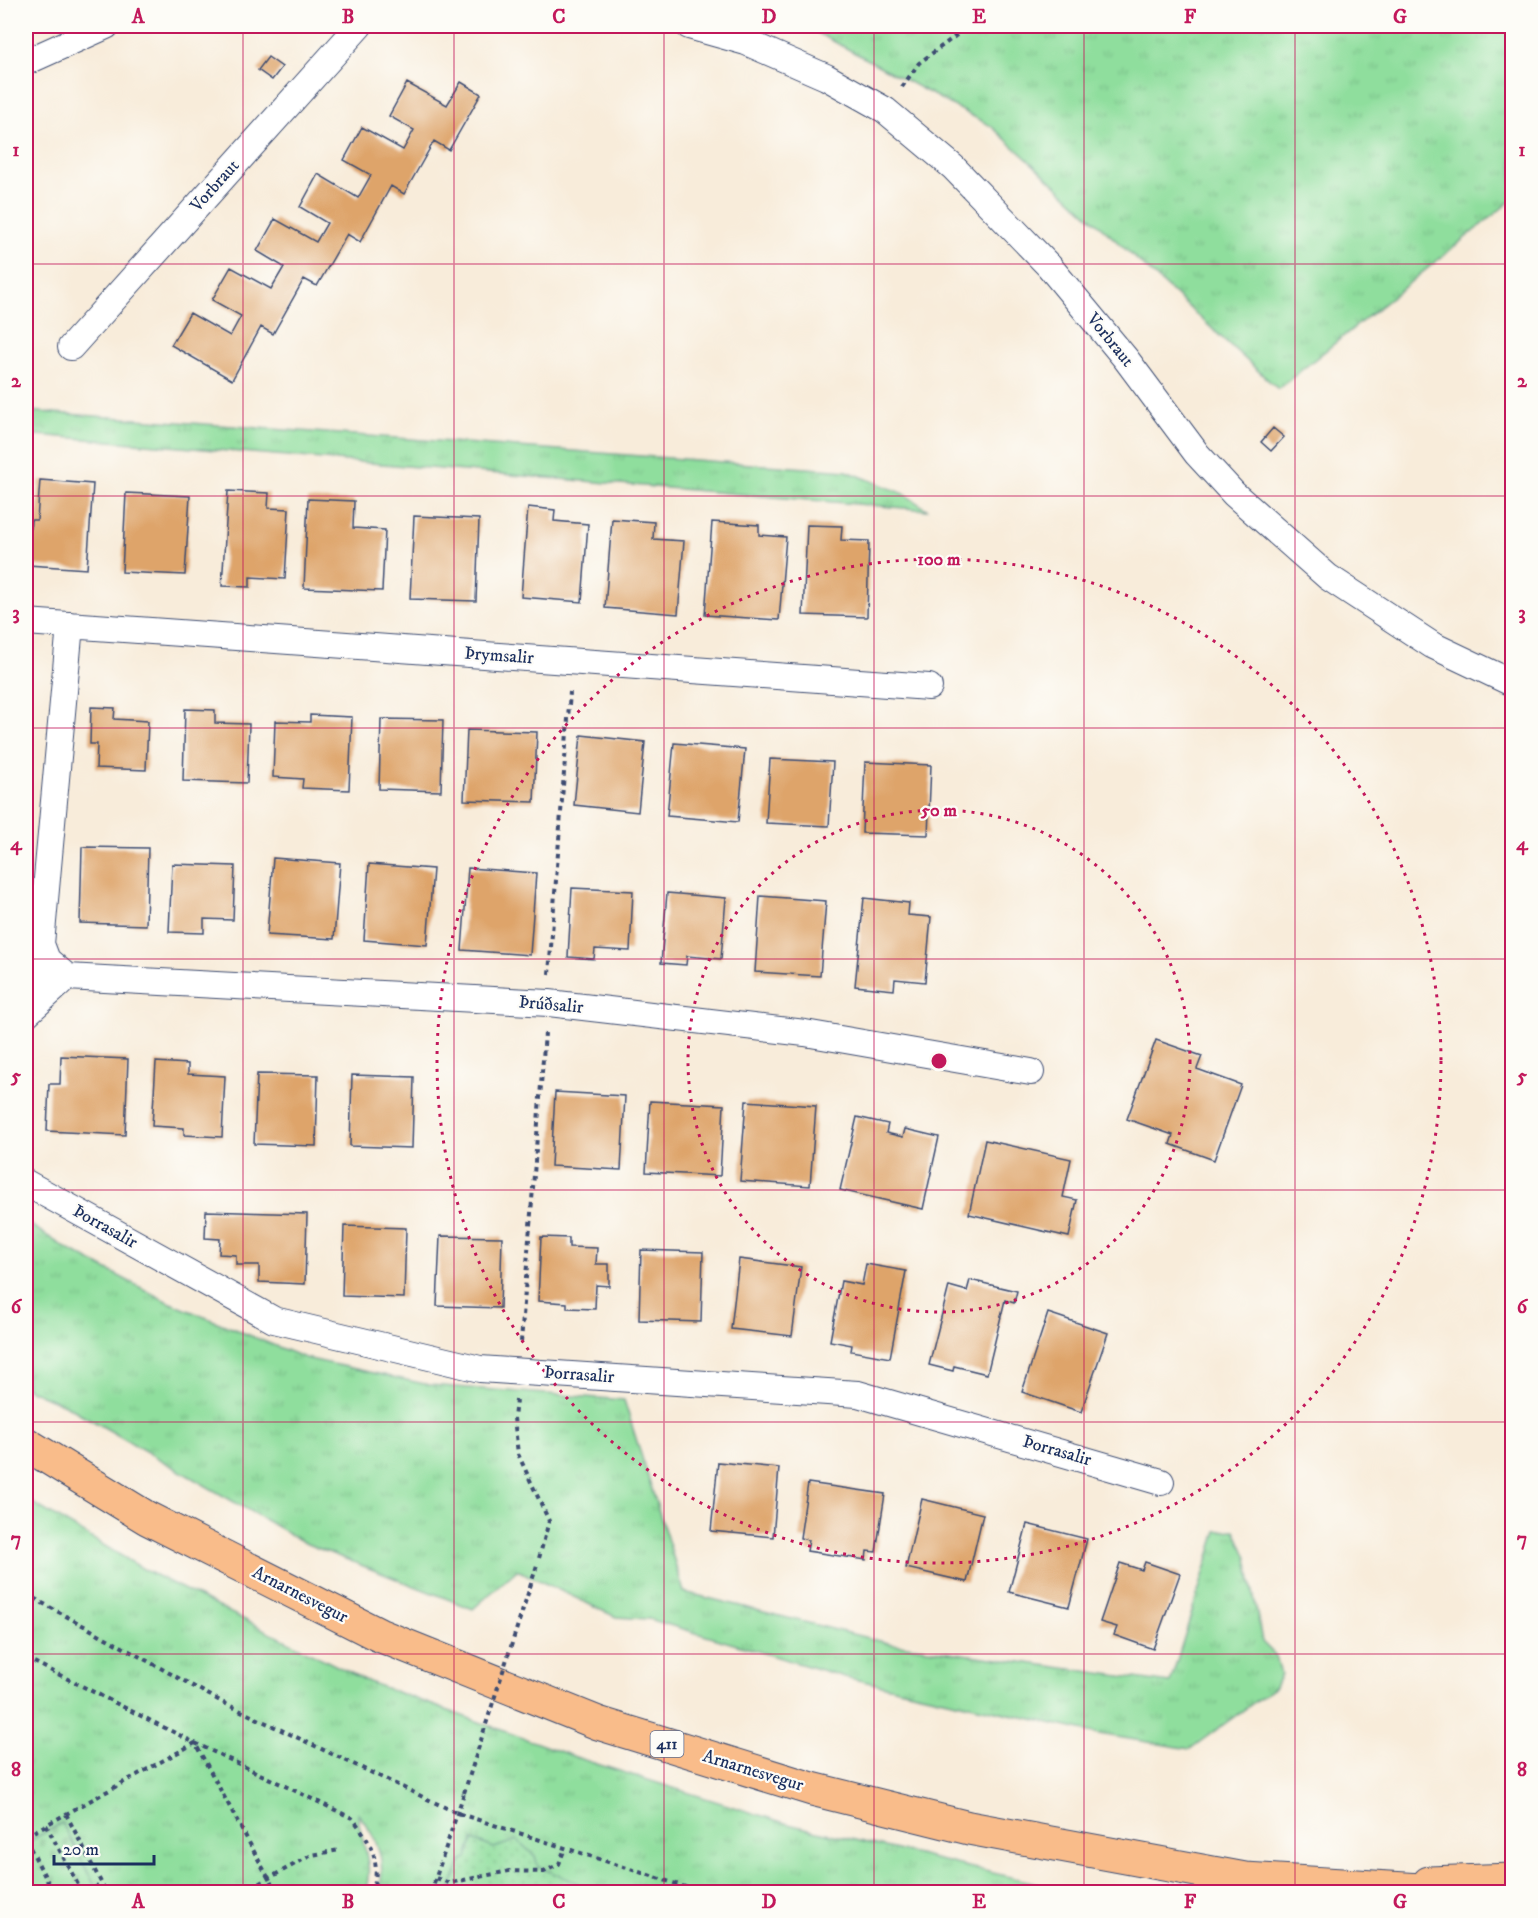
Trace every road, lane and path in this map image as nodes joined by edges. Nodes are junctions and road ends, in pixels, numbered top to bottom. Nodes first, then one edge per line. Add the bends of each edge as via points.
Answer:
1 (106, 26) edge
2 (359, 26) edge
3 (689, 26) edge
4 (969, 26) edge
5 (26, 62) edge
6 (885, 110) junction
7 (70, 347) dead end
8 (26, 622) edge
9 (70, 625) junction
10 (572, 661) junction
11 (1512, 683) edge
12 (929, 687) dead end
13 (550, 950) dead end
14 (47, 960) junction
15 (66, 977) junction
16 (26, 980) edge
17 (26, 1014) edge
18 (541, 1072) dead end
19 (1031, 1072) dead end
20 (26, 1183) edge
21 (518, 1371) junction
22 (26, 1444) edge
23 (1161, 1482) dead end
24 (26, 1594) edge
25 (26, 1658) edge
26 (33, 1662) junction
27 (26, 1666) edge
28 (195, 1743) junction
29 (458, 1813) junction
30 (66, 1814) junction
31 (46, 1825) junction
32 (26, 1838) edge
33 (565, 1848) junction
34 (339, 1850) dead end
35 (436, 1878) junction
36 (269, 1879) junction
37 (1512, 1880) edge
38 (102, 1884) junction
39 (1361, 1885) junction
40 (53, 1893) edge
41 (84, 1893) edge
42 (106, 1893) edge
43 (243, 1893) edge
44 (276, 1893) edge
45 (372, 1893) edge
46 (431, 1893) edge
47 (701, 1893) edge
48 (1453, 1893) edge

1 - 5 street
2 - 7 street, Vorbraut
3 - 6 street, Vorbraut via 746,42
4 - 6 path via 919,63
6 - 11 street, Vorbraut via 953,167 1049,266 1197,454 1234,494 1328,577 1432,645
8 - 9 street, Þrymsalir
9 - 10 street, Þrymsalir
9 - 14 street via 41,944
10 - 12 street, Þrymsalir
10 - 13 path
14 - 15 street
14 - 16 street
15 - 17 street
15 - 19 street, Þrúðsalir via 549,1003 805,1034
18 - 21 path
20 - 21 street, Þorrasalir via 274,1320 480,1369
21 - 23 street, Þorrasalir via 858,1394
21 - 29 path, bridge via 514,1418 518,1454 549,1521
22 - 39 main road, Arnarnesvegur / 411 via 147,1518 379,1635 598,1723 812,1789 969,1828 1245,1879
24 - 29 path via 222,1702
25 - 26 path
26 - 27 path
26 - 28 path
28 - 30 path
28 - 36 path
28 - 45 path via 352,1818 375,1855 377,1877
29 - 33 path
29 - 35 path
30 - 31 path
30 - 38 path
31 - 32 path
31 - 41 path
32 - 40 path
33 - 35 path via 559,1864 544,1872 509,1871 449,1883
33 - 47 path
34 - 36 path via 312,1855
35 - 46 path
36 - 43 path
36 - 44 path
37 - 39 main road, Arnarnesvegur / 411
38 - 41 path
38 - 42 path
39 - 48 main road, Arnarnesvegur / 411

